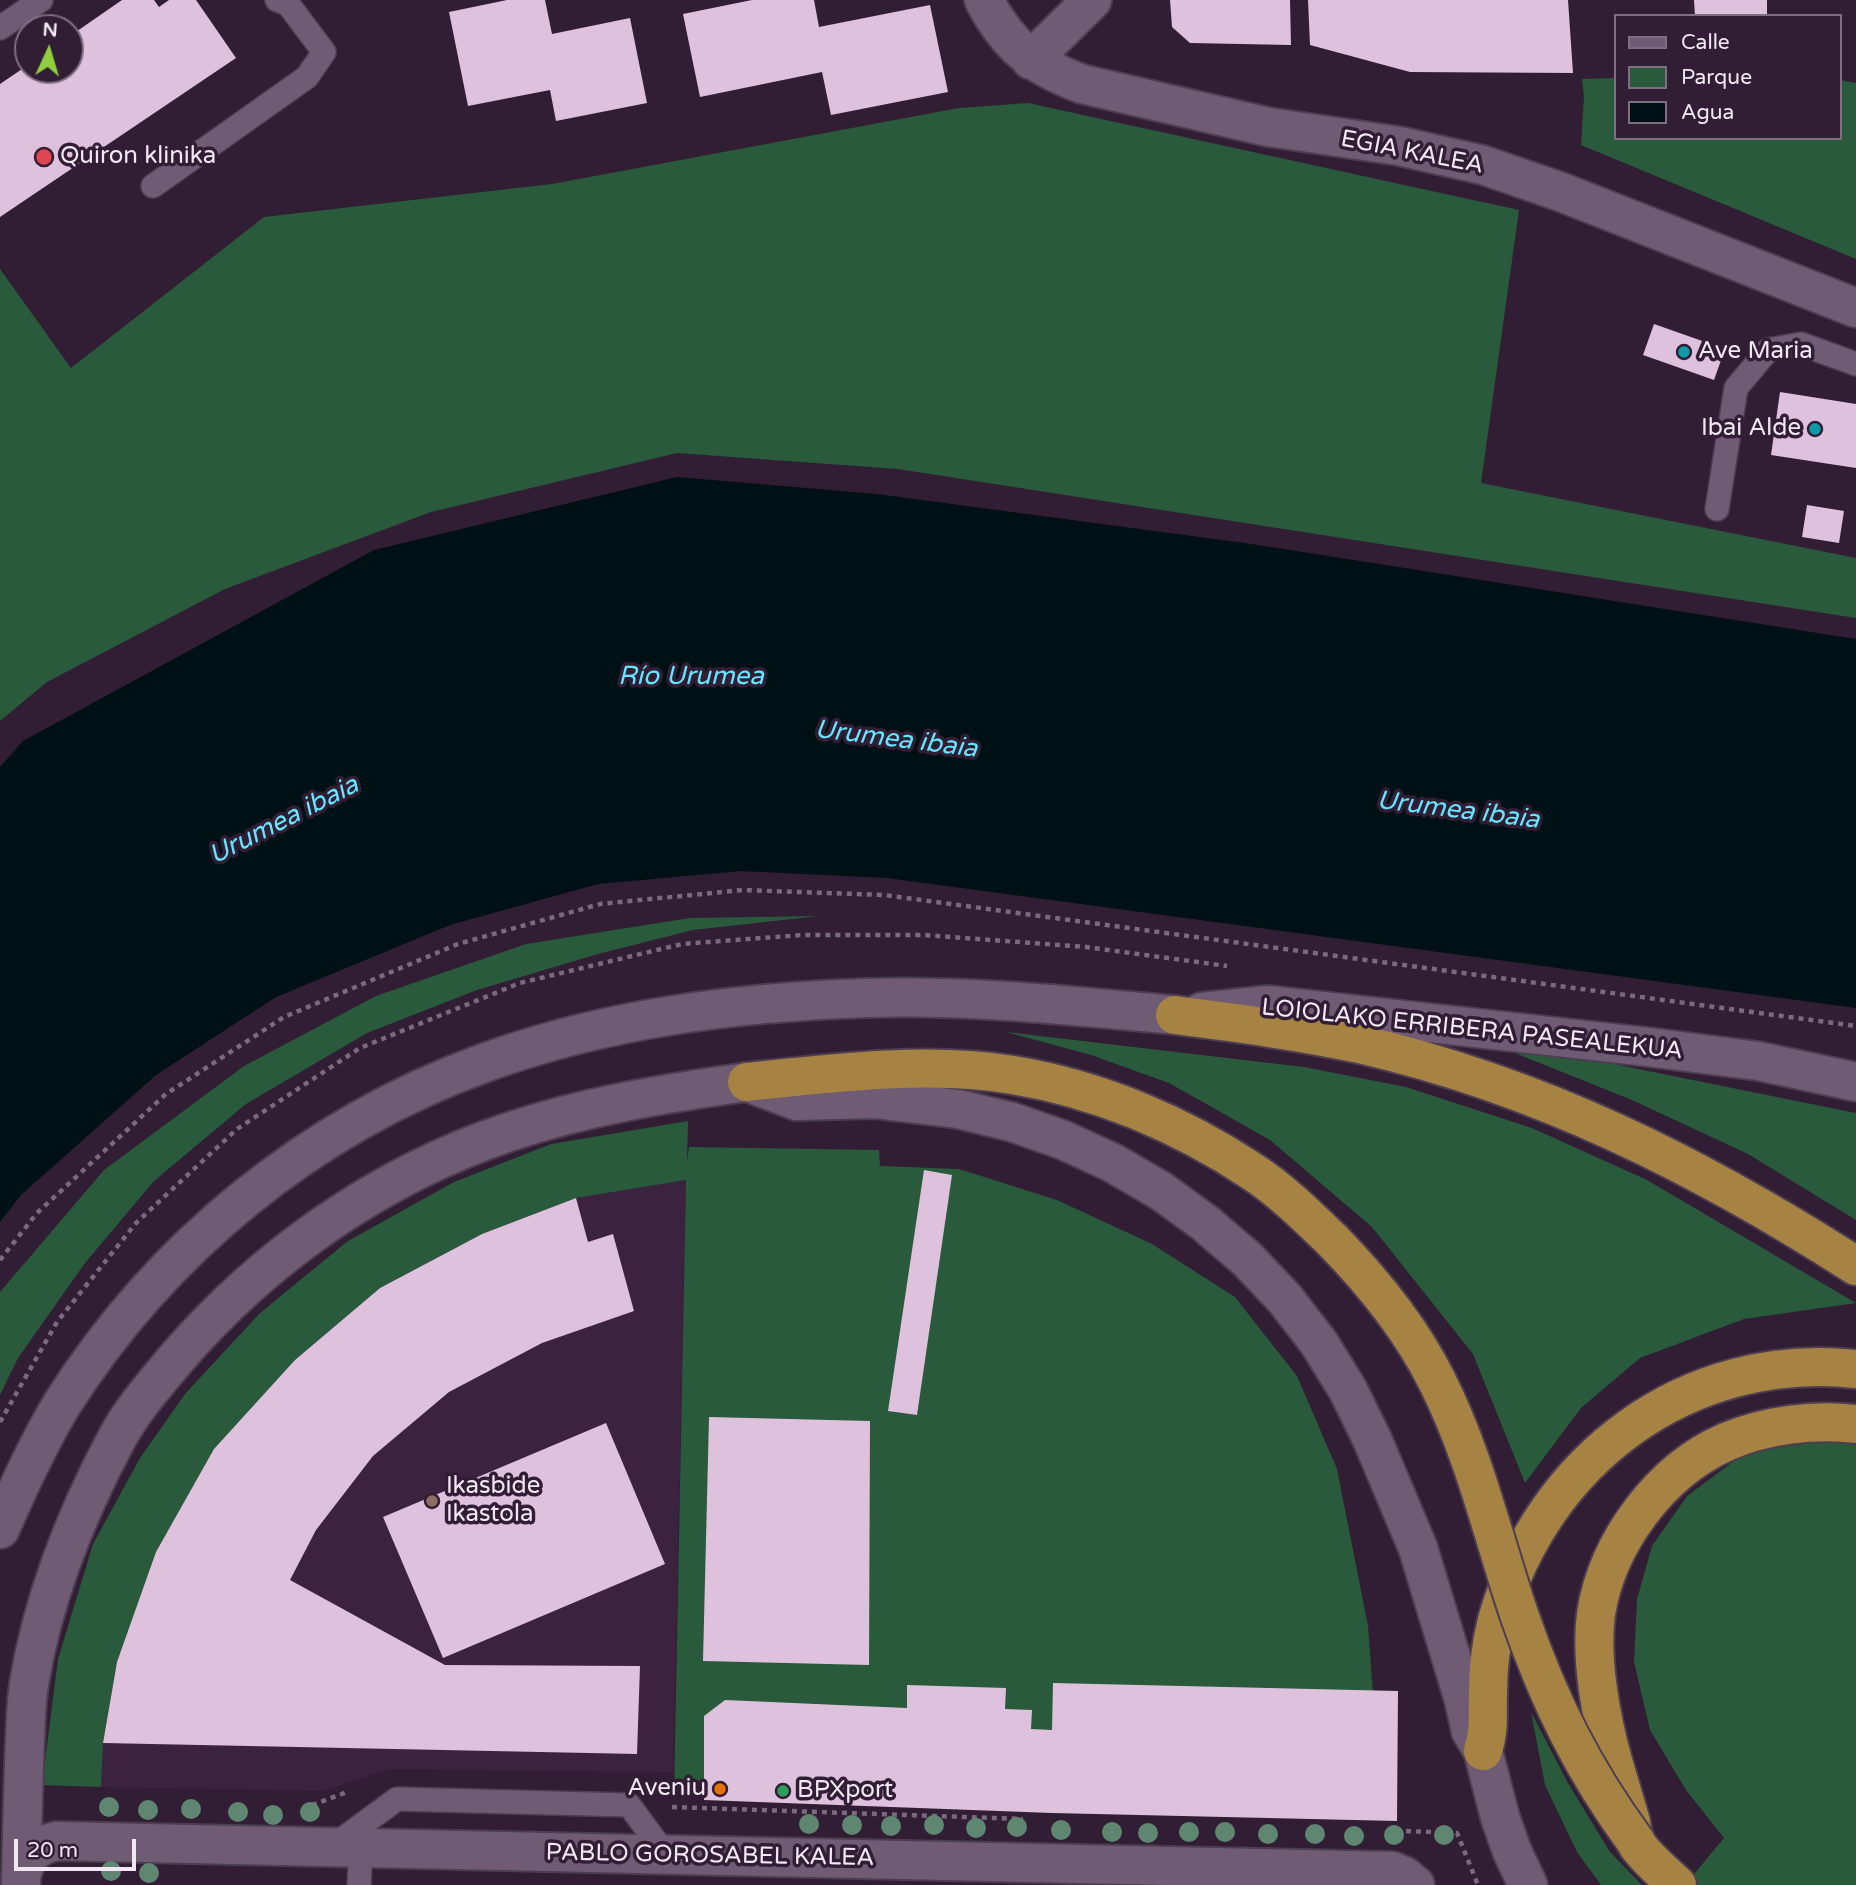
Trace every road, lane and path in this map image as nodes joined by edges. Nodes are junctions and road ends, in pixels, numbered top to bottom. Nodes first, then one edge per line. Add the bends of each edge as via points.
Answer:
1 (41, 0) edge
2 (277, 0) edge
3 (984, 0) edge
4 (1092, 0) edge
5 (0, 28) edge
6 (1031, 60) junction
7 (153, 186) dead end
8 (1856, 308) edge
9 (1856, 365) edge
10 (1717, 509) dead end
11 (1175, 1015) junction
12 (747, 1082) junction
13 (1856, 1082) edge
14 (1856, 1266) edge
15 (1856, 1369) edge
16 (1856, 1424) edge
17 (0, 1529) edge
18 (1483, 1751) junction
19 (359, 1788) dead end
20 (664, 1801) dead end
21 (309, 1806) dead end
22 (1031, 1819) dead end
23 (1402, 1831) dead end
24 (1636, 1842) junction
25 (350, 1860) edge
26 (675, 1870) edge
27 (789, 1872) edge
28 (1102, 1875) edge
29 (21, 1881) edge
30 (1415, 1885) edge
31 (1478, 1885) edge
32 (1528, 1885) edge
33 (1677, 1885) edge

1 - 5 lane
2 - 7 lane via 288,4 324,52 307,77
3 - 6 street, EGIA KALEA via 1007,37
4 - 6 street
6 - 8 street, EGIA KALEA via 1055,74 1108,91 1268,127 1399,146 1483,165
9 - 10 lane via 1801,344 1768,350 1736,388
11 - 13 street, LOIOLAKO ERRIBERA PASEALEKUA via 1268,1005 1758,1061
11 - 14 highway via 1359,1044 1537,1098 1680,1162
11 - 17 street, LOIOLAKO ERRIBERA PASEALEKUA via 1009,1001 872,998 728,1007 609,1027 484,1063 425,1087 311,1149 258,1186 168,1270 104,1344 62,1405 26,1469
12 - 18 street via 797,1101 874,1099 958,1109 1063,1140 1161,1191 1247,1259 1319,1343 1373,1439 1418,1548 1471,1731
12 - 24 highway, bridge via 852,1072 957,1070 1056,1084 1143,1113 1204,1142 1255,1173 1296,1206 1364,1273 1437,1380 1466,1449 1557,1713 1606,1802
12 - 29 street via 578,1113 509,1132 448,1156 352,1207 296,1245 197,1334 118,1436 61,1558 28,1687
15 - 18 highway via 1826,1366 1764,1371 1710,1385 1663,1406 1583,1467 1542,1517 1511,1577 1490,1657 1489,1730
16 - 24 highway via 1833,1421 1771,1428 1726,1442 1690,1462 1633,1522 1609,1567 1596,1614 1596,1675 1609,1746
18 - 32 street via 1500,1817
19 - 21 path
20 - 22 path via 673,1808
23 - 31 path via 1457,1833
24 - 33 highway
25 - 26 street, PABLO GOROSABEL KALEA
25 - 26 lane via 397,1799 629,1805
25 - 29 street, PABLO GOROSABEL KALEA via 57,1842 32,1851
26 - 27 street, PABLO GOROSABEL KALEA
27 - 28 street, PABLO GOROSABEL KALEA
28 - 30 street, PABLO GOROSABEL KALEA via 1392,1871

